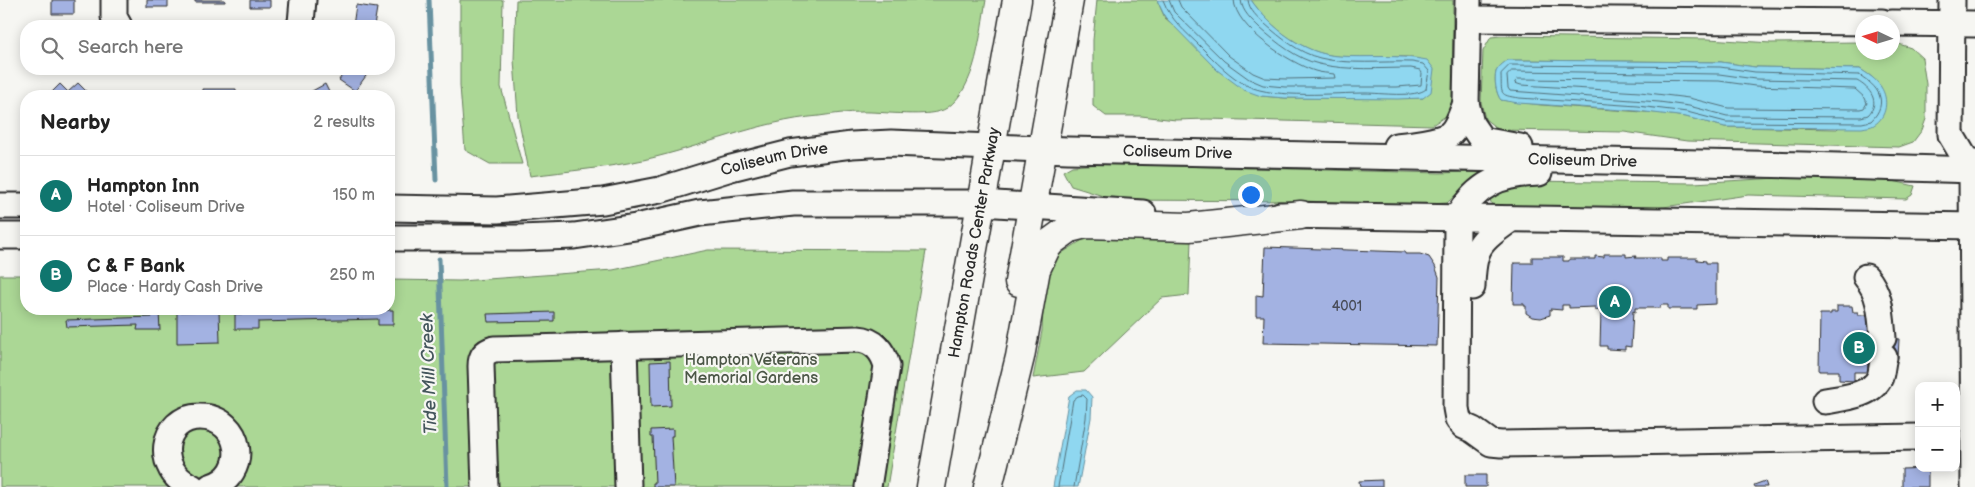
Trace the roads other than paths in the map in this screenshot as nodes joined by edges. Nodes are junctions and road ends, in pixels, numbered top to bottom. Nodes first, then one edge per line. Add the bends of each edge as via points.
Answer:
1 (114, 0) edge
2 (303, 0) edge
3 (1017, 0) edge
4 (1068, 0) edge
5 (1468, 10) edge
6 (1960, 16) edge
7 (116, 20) edge
8 (302, 20) edge
9 (1855, 21) edge
10 (1900, 22) edge
11 (1466, 103) junction
12 (991, 147) junction
13 (1042, 149) junction
14 (1320, 156) junction
15 (1649, 162) junction
16 (1804, 164) junction
17 (1974, 168) edge
18 (981, 203) junction
19 (1032, 205) junction
20 (0, 206) edge
21 (20, 206) edge
22 (395, 208) edge
23 (1301, 215) junction
24 (1457, 218) junction
25 (1511, 219) junction
26 (1974, 226) edge
27 (0, 236) edge
28 (20, 236) edge
29 (395, 238) edge
30 (1866, 277) dead end
31 (624, 345) junction
32 (1825, 401) dead end
33 (1473, 430) junction
34 (1915, 437) edge
35 (1965, 437) edge
36 (192, 487) edge
37 (210, 487) edge
38 (485, 487) edge
39 (628, 487) edge
40 (868, 487) edge
41 (932, 487) edge
42 (984, 487) edge
43 (988, 487) edge
44 (1974, 487) edge

1 - 7 street
2 - 8 street
3 - 12 main road, Hampton Roads Center Parkway
4 - 13 main road
5 - 9 street
5 - 11 street
6 - 10 street
6 - 17 street via 1951,135
11 - 14 street via 1449,135 1422,143
11 - 15 street via 1471,124 1482,140
12 - 13 street, Coliseum Drive
12 - 18 main road, Hampton Roads Center Parkway
12 - 22 street, Coliseum Drive via 921,143 852,145 768,158 660,190 603,201 497,210
13 - 14 street, Coliseum Drive
13 - 19 main road
14 - 15 street, Coliseum Drive
15 - 16 street, Coliseum Drive
16 - 17 street, Coliseum Drive
16 - 24 street via 1676,176 1514,174 1481,190 1466,202
17 - 26 street
18 - 19 street
18 - 29 street via 793,203 700,213 574,236
18 - 41 main road, Hampton Roads Center Parkway
19 - 23 street via 1126,212
19 - 42 main road
20 - 21 street
23 - 24 street
23 - 43 main road via 1189,227 1086,224 1070,228 1052,240 1036,269 1020,357
24 - 25 street
24 - 33 street via 1456,408 1458,419
25 - 26 street
25 - 33 street via 1487,236 1475,253 1473,264 1470,413
26 - 35 street
27 - 28 street
30 - 32 street via 1873,285 1879,302 1883,348 1880,378 1869,389 1853,396
31 - 38 street via 494,349 483,355
31 - 39 street
31 - 40 street via 858,339 875,344 885,356 887,374
33 - 34 street via 1491,443 1501,444
35 - 44 street
36 - 37 street via 174,476 168,466 167,444 178,425 198,417 222,423 236,443 234,468 227,478

